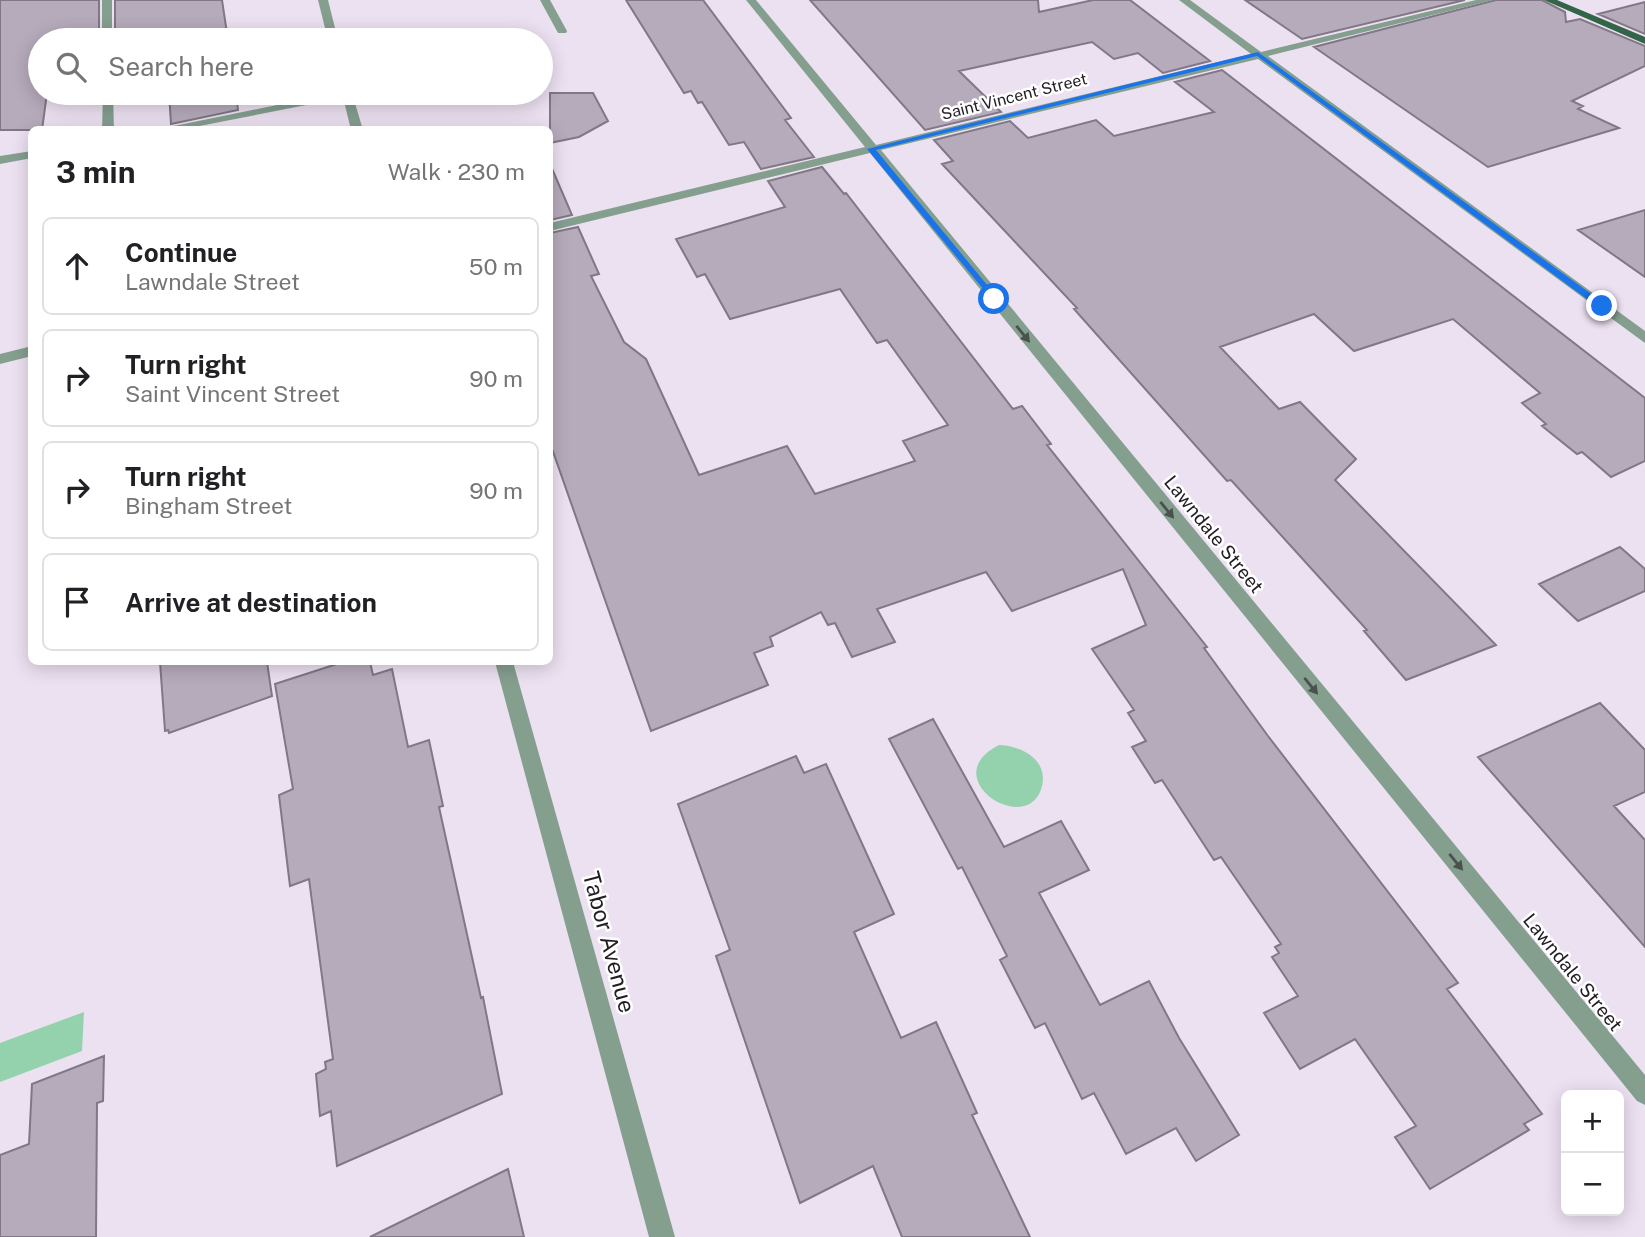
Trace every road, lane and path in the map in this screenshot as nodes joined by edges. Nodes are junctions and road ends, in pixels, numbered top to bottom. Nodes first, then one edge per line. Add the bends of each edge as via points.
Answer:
1 (107, 0) edge
2 (323, 0) edge
3 (545, 0) edge
4 (751, 0) edge
5 (1184, 0) edge
6 (1488, 0) edge
7 (1549, 0) edge
8 (107, 28) edge
9 (330, 28) edge
10 (562, 31) dead end
11 (1645, 41) edge
12 (1258, 54) junction
13 (108, 105) edge
14 (286, 105) edge
15 (350, 105) edge
16 (108, 126) edge
17 (179, 126) edge
18 (356, 126) edge
19 (871, 149) junction
20 (28, 155) edge
21 (0, 160) edge
22 (553, 226) edge
23 (1645, 338) edge
24 (28, 352) edge
25 (0, 359) edge
26 (506, 665) edge
27 (1645, 1093) edge
28 (662, 1237) edge

1 - 8 street
2 - 9 street
3 - 10 street
4 - 19 street, Lawndale Street
5 - 12 street
6 - 12 street, Saint Vincent Street
7 - 11 main road
12 - 19 street, Saint Vincent Street
12 - 23 street
13 - 16 street
14 - 17 street
15 - 18 street
19 - 22 street, Saint Vincent Street
19 -> 27 street, Lawndale Street
20 - 21 street
24 - 25 street
26 - 28 street, Tabor Avenue

